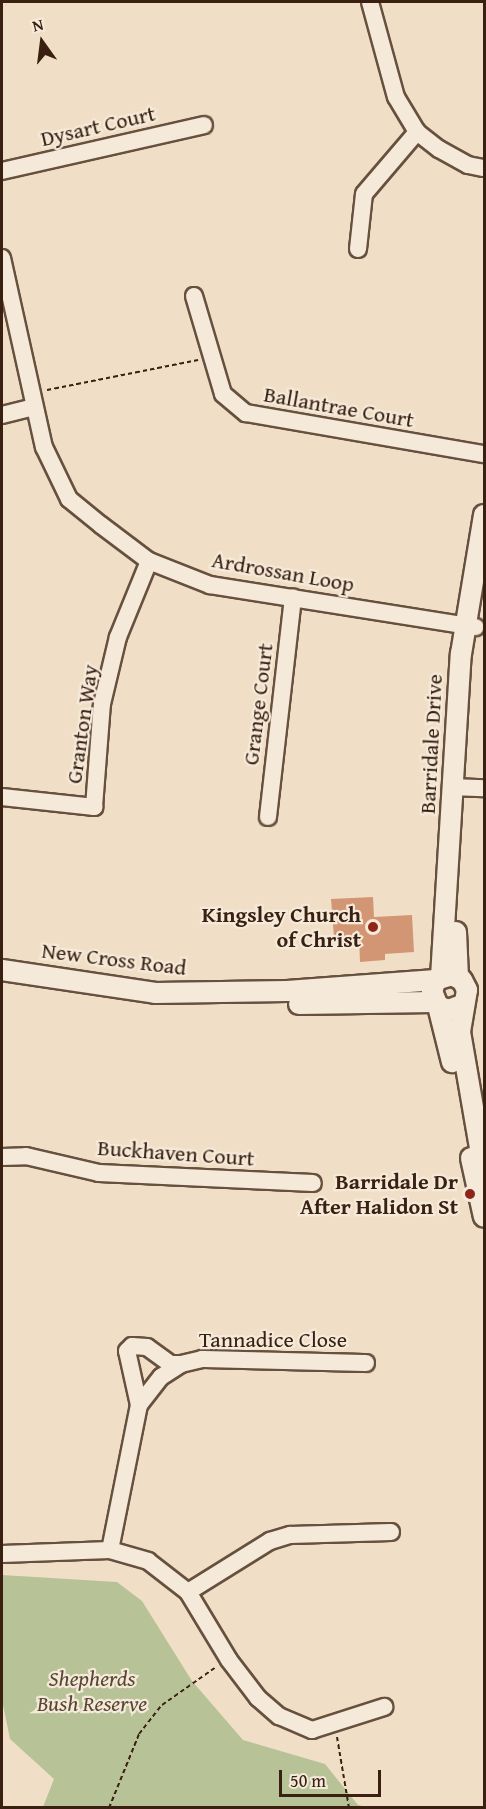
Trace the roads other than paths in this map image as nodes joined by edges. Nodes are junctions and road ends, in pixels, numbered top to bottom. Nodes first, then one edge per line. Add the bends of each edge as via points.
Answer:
1 (370, 2) edge
2 (204, 125) dead end
3 (417, 132) junction
4 (484, 168) edge
5 (2, 171) edge
6 (358, 249) dead end
7 (2, 258) edge
8 (194, 296) dead end
9 (31, 400) junction
10 (2, 415) edge
11 (484, 454) edge
12 (484, 515) edge
13 (149, 561) junction
14 (484, 582) edge
15 (293, 597) junction
16 (470, 626) junction
17 (457, 787) junction
18 (484, 789) edge
19 (2, 797) edge
20 (268, 817) dead end
21 (2, 970) edge
22 (445, 978) junction
23 (2, 982) edge
24 (436, 1004) junction
25 (462, 1005) junction
26 (2, 1157) edge
27 (484, 1171) edge
28 (313, 1183) dead end
29 (484, 1217) edge
30 (366, 1363) dead end
31 (181, 1364) junction
32 (139, 1405) junction
33 (391, 1532) dead end
34 (110, 1550) junction
35 (2, 1554) edge
36 (188, 1592) junction
37 (384, 1707) dead end

1 - 3 street via 396,97
2 - 5 street, Dysart Court
3 - 4 street via 468,165
3 - 6 street via 364,194
7 - 9 street, Ardrossan Loop
8 - 11 street, Ballantrae Court via 223,394 246,413
9 - 10 street
9 - 13 street, Ardrossan Loop via 44,447 69,499
12 - 16 street, Barridale Drive
13 - 15 street, Ardrossan Loop via 210,585
13 - 19 street, Granton Way via 118,637 102,704 94,807
14 - 16 street, Barridale Drive
15 - 16 street, Ardrossan Loop
15 - 20 street, Grange Court
16 - 17 street, Barridale Drive
17 - 18 street
17 - 22 street, Barridale Drive
21 - 22 street, New Cross Road via 155,993 287,992
22 - 24 street via 432,991
22 - 25 street via 467,990
23 - 24 street, New Cross Road via 154,1005
24 - 25 street via 448,1011
24 - 29 street
25 - 27 street via 460,1032 465,1071
26 - 28 street, Buckhaven Court via 26,1156 99,1173
30 - 31 street, Tannadice Close via 202,1359
31 - 32 street, Tannadice Close via 161,1377
31 - 32 street, Tannadice Close via 170,1365 147,1347 132,1346 127,1351
32 - 34 street, Tannadice Close
33 - 36 street via 290,1535 270,1541
34 - 35 street
34 - 36 street via 148,1561
36 - 37 street via 229,1660 258,1698 279,1716 312,1730

